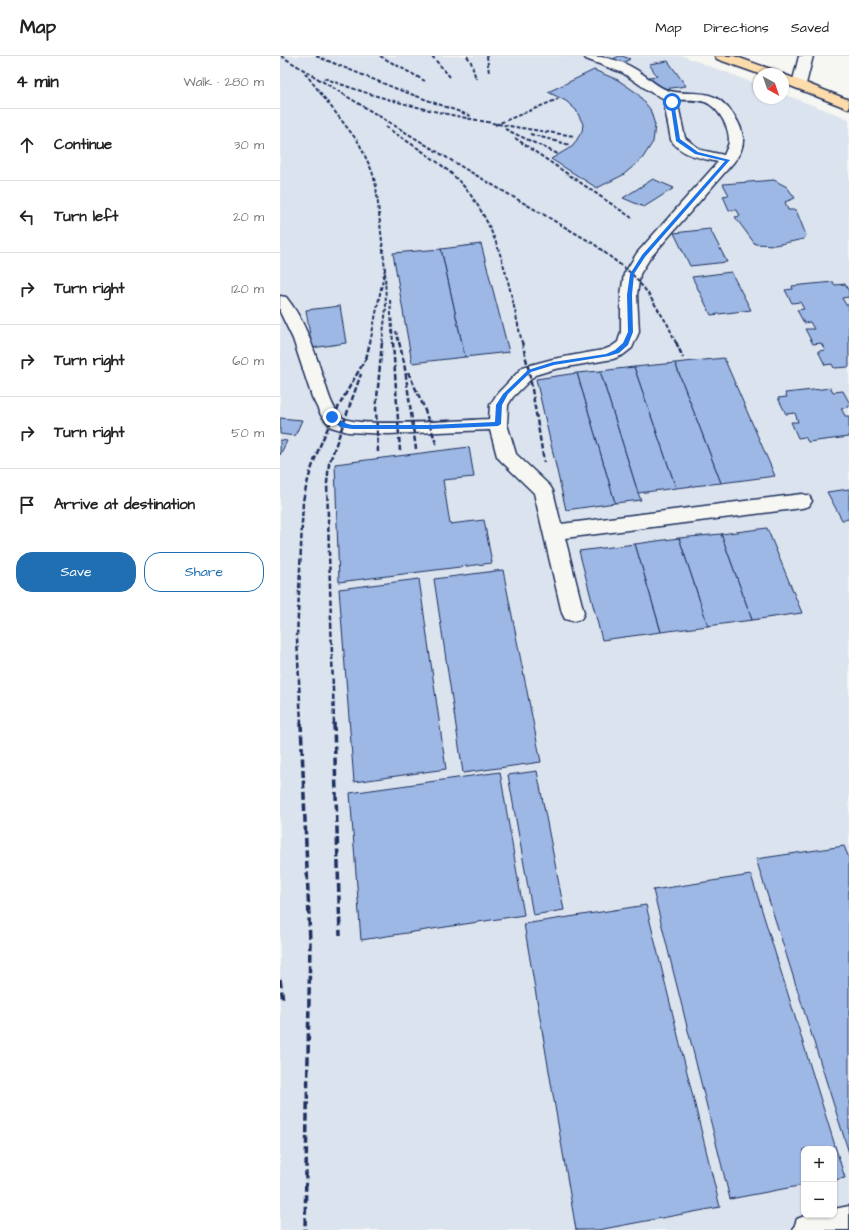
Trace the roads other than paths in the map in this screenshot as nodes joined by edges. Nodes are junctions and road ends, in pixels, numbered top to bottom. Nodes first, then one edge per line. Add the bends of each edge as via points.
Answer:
1 (722, 56) edge
2 (806, 56) edge
3 (599, 57) edge
4 (755, 68) edge
5 (789, 80) edge
6 (799, 84) junction
7 (669, 96) junction
8 (849, 105) edge
9 (728, 160) junction
10 (280, 300) edge
11 (498, 424) junction
12 (802, 501) dead end
13 (553, 532) junction
14 (573, 613) dead end
15 (849, 1221) edge
16 (808, 1230) edge

1 - 4 main road
2 - 6 street
3 - 7 street via 629,70
5 - 6 main road
6 - 8 main road
7 - 9 street via 678,140 696,153
7 - 9 street via 709,99 719,104 737,137 735,149
9 - 11 street via 643,256 632,274 629,295 630,332 626,344 607,355 553,364 529,371 506,394 499,405
10 - 11 street via 298,330 323,401 332,417 342,426 376,428
11 - 13 street via 507,456 542,491
12 - 13 street
13 - 14 street
15 - 16 street

